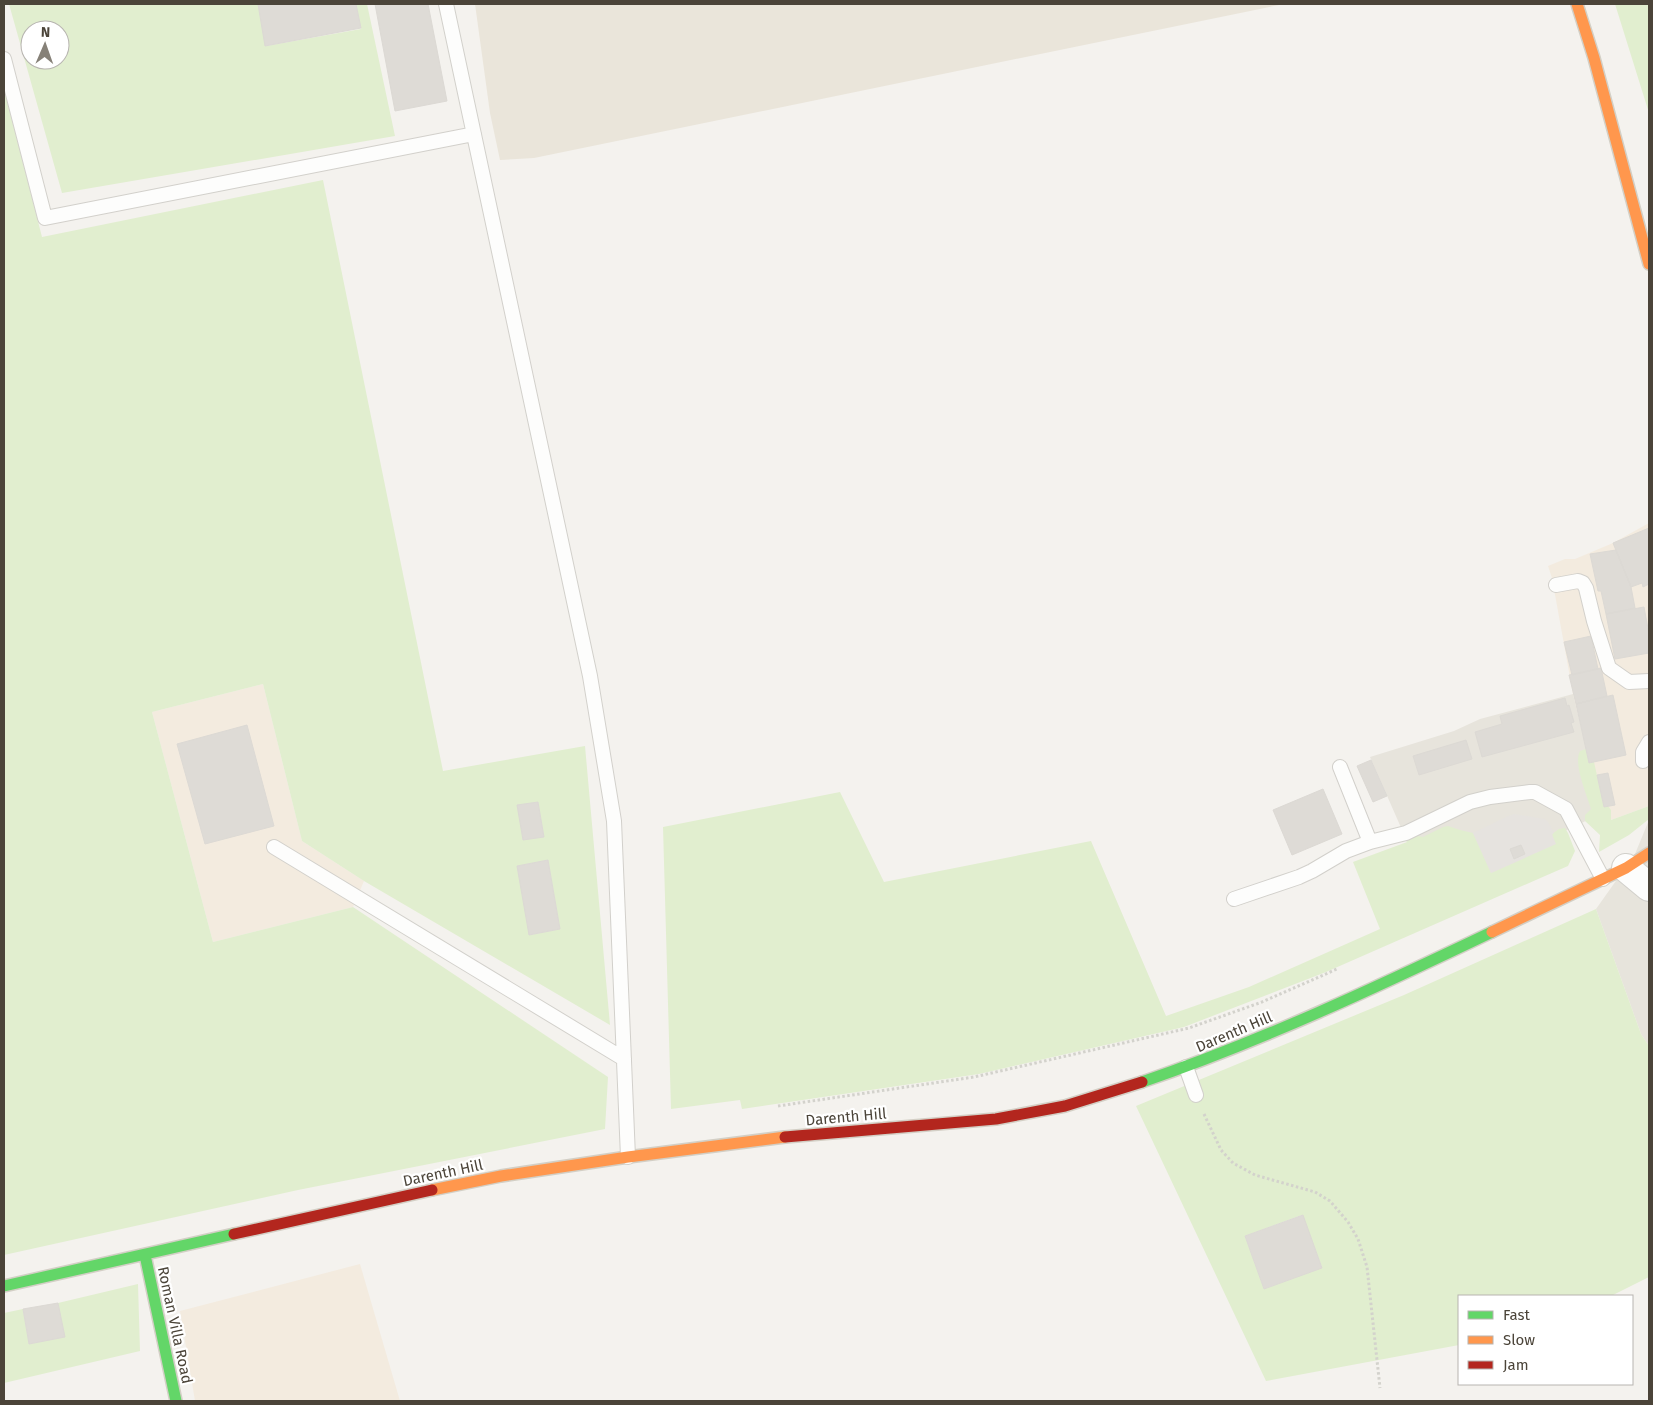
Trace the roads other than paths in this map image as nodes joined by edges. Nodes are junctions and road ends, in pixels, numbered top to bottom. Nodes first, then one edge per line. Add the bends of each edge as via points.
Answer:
1 (446, 4) edge
2 (1577, 4) edge
3 (4, 59) edge
4 (474, 134) junction
5 (1649, 264) edge
6 (1556, 585) dead end
7 (1649, 681) edge
8 (1649, 742) edge
9 (1642, 761) dead end
10 (1340, 768) dead end
11 (1370, 842) junction
12 (274, 846) dead end
13 (1649, 853) edge
14 (1615, 873) junction
15 (1649, 887) edge
16 (1234, 899) dead end
17 (624, 1059) junction
18 (1186, 1067) junction
19 (1196, 1095) road end
20 (628, 1157) junction
21 (145, 1255) junction
22 (4, 1286) edge
23 (176, 1401) edge

1 - 4 lane
2 - 5 street
3 - 4 lane via 45,218
4 - 17 lane via 590,676 614,822
6 - 7 lane via 1583,583 1609,668 1629,682
8 - 9 lane via 1642,752
10 - 11 lane
11 - 14 lane via 1406,833 1470,802 1536,792 1566,809
11 - 16 lane via 1346,851 1312,872
12 - 17 lane
13 - 14 street, Darenth Hill
14 - 15 street
14 - 18 street, Darenth Hill via 1342,1003
17 - 20 lane
18 - 19 lane
18 - 20 street, Darenth Hill via 1071,1105 1025,1115 776,1138
20 - 21 street, Darenth Hill via 453,1186
21 - 22 street, Darenth Hill
21 - 23 street, Roman Villa Road

